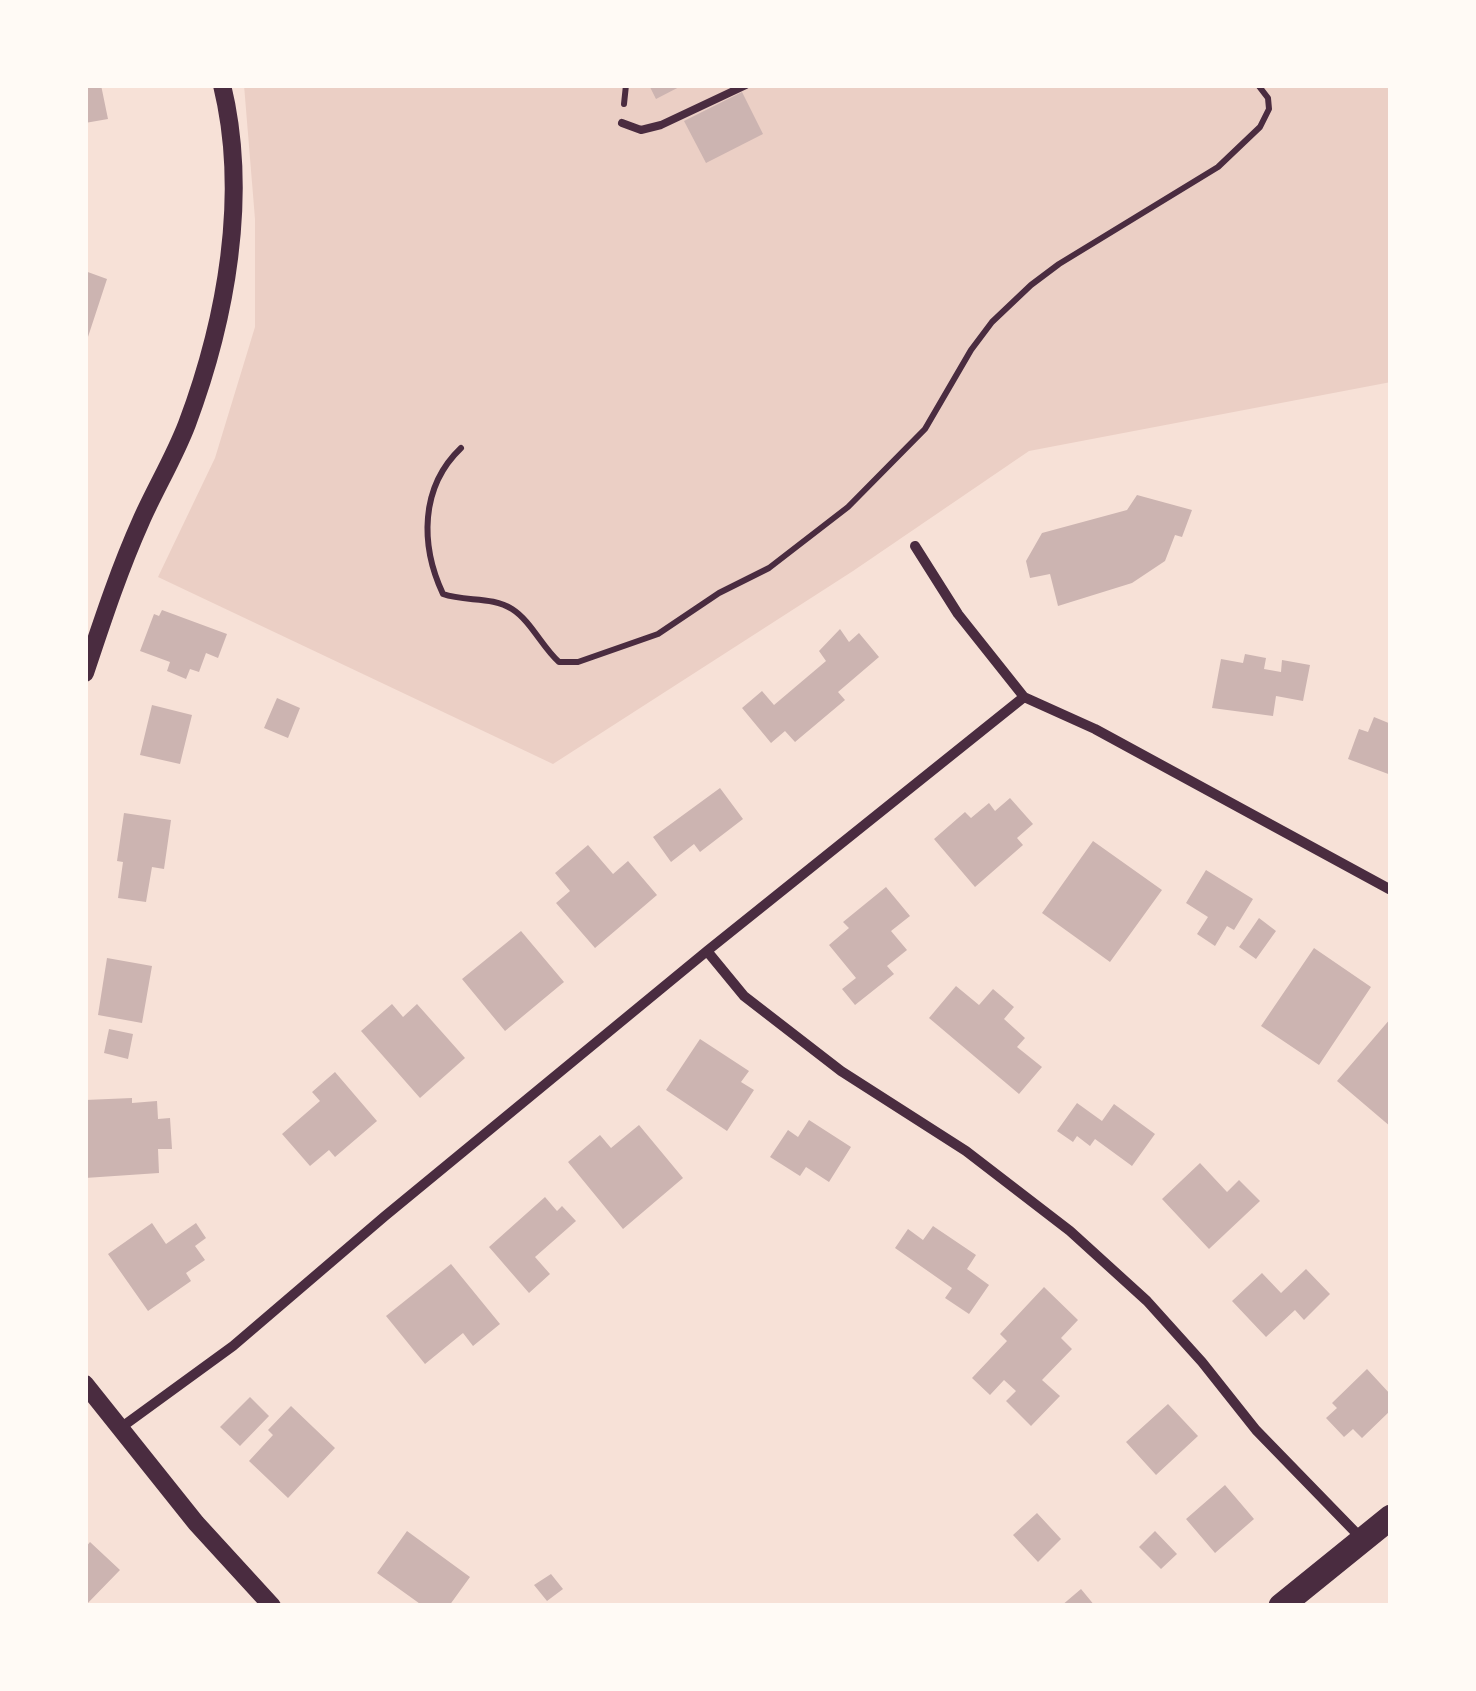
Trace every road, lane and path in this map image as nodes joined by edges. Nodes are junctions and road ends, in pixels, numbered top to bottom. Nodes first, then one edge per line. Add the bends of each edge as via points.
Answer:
1 (222, 85) edge
2 (746, 85) edge
3 (1258, 85) edge
4 (622, 122) dead end
5 (461, 448) dead end
6 (916, 546) dead end
7 (85, 673) edge
8 (1024, 698) junction
9 (1391, 890) edge
10 (707, 951) junction
11 (85, 1384) edge
12 (119, 1429) junction
13 (1391, 1516) edge
14 (1363, 1540) junction
15 (272, 1606) edge
16 (1281, 1606) edge

1 - 7 street via 233,175 220,314 186,427 140,522
2 - 4 lane via 661,125 641,130
3 - 5 path via 1269,108 1260,127 1218,167 1031,285 971,350 925,429 848,507 770,568 658,634 578,662 559,662 514,610 443,594 426,524 434,486
6 - 8 street via 958,614
8 - 9 street
8 - 10 street
10 - 12 street via 233,1346
10 - 14 street via 744,996 794,1035 966,1151 1070,1231 1147,1302 1256,1430
11 - 12 street
12 - 15 street
13 - 14 main road
14 - 16 main road

